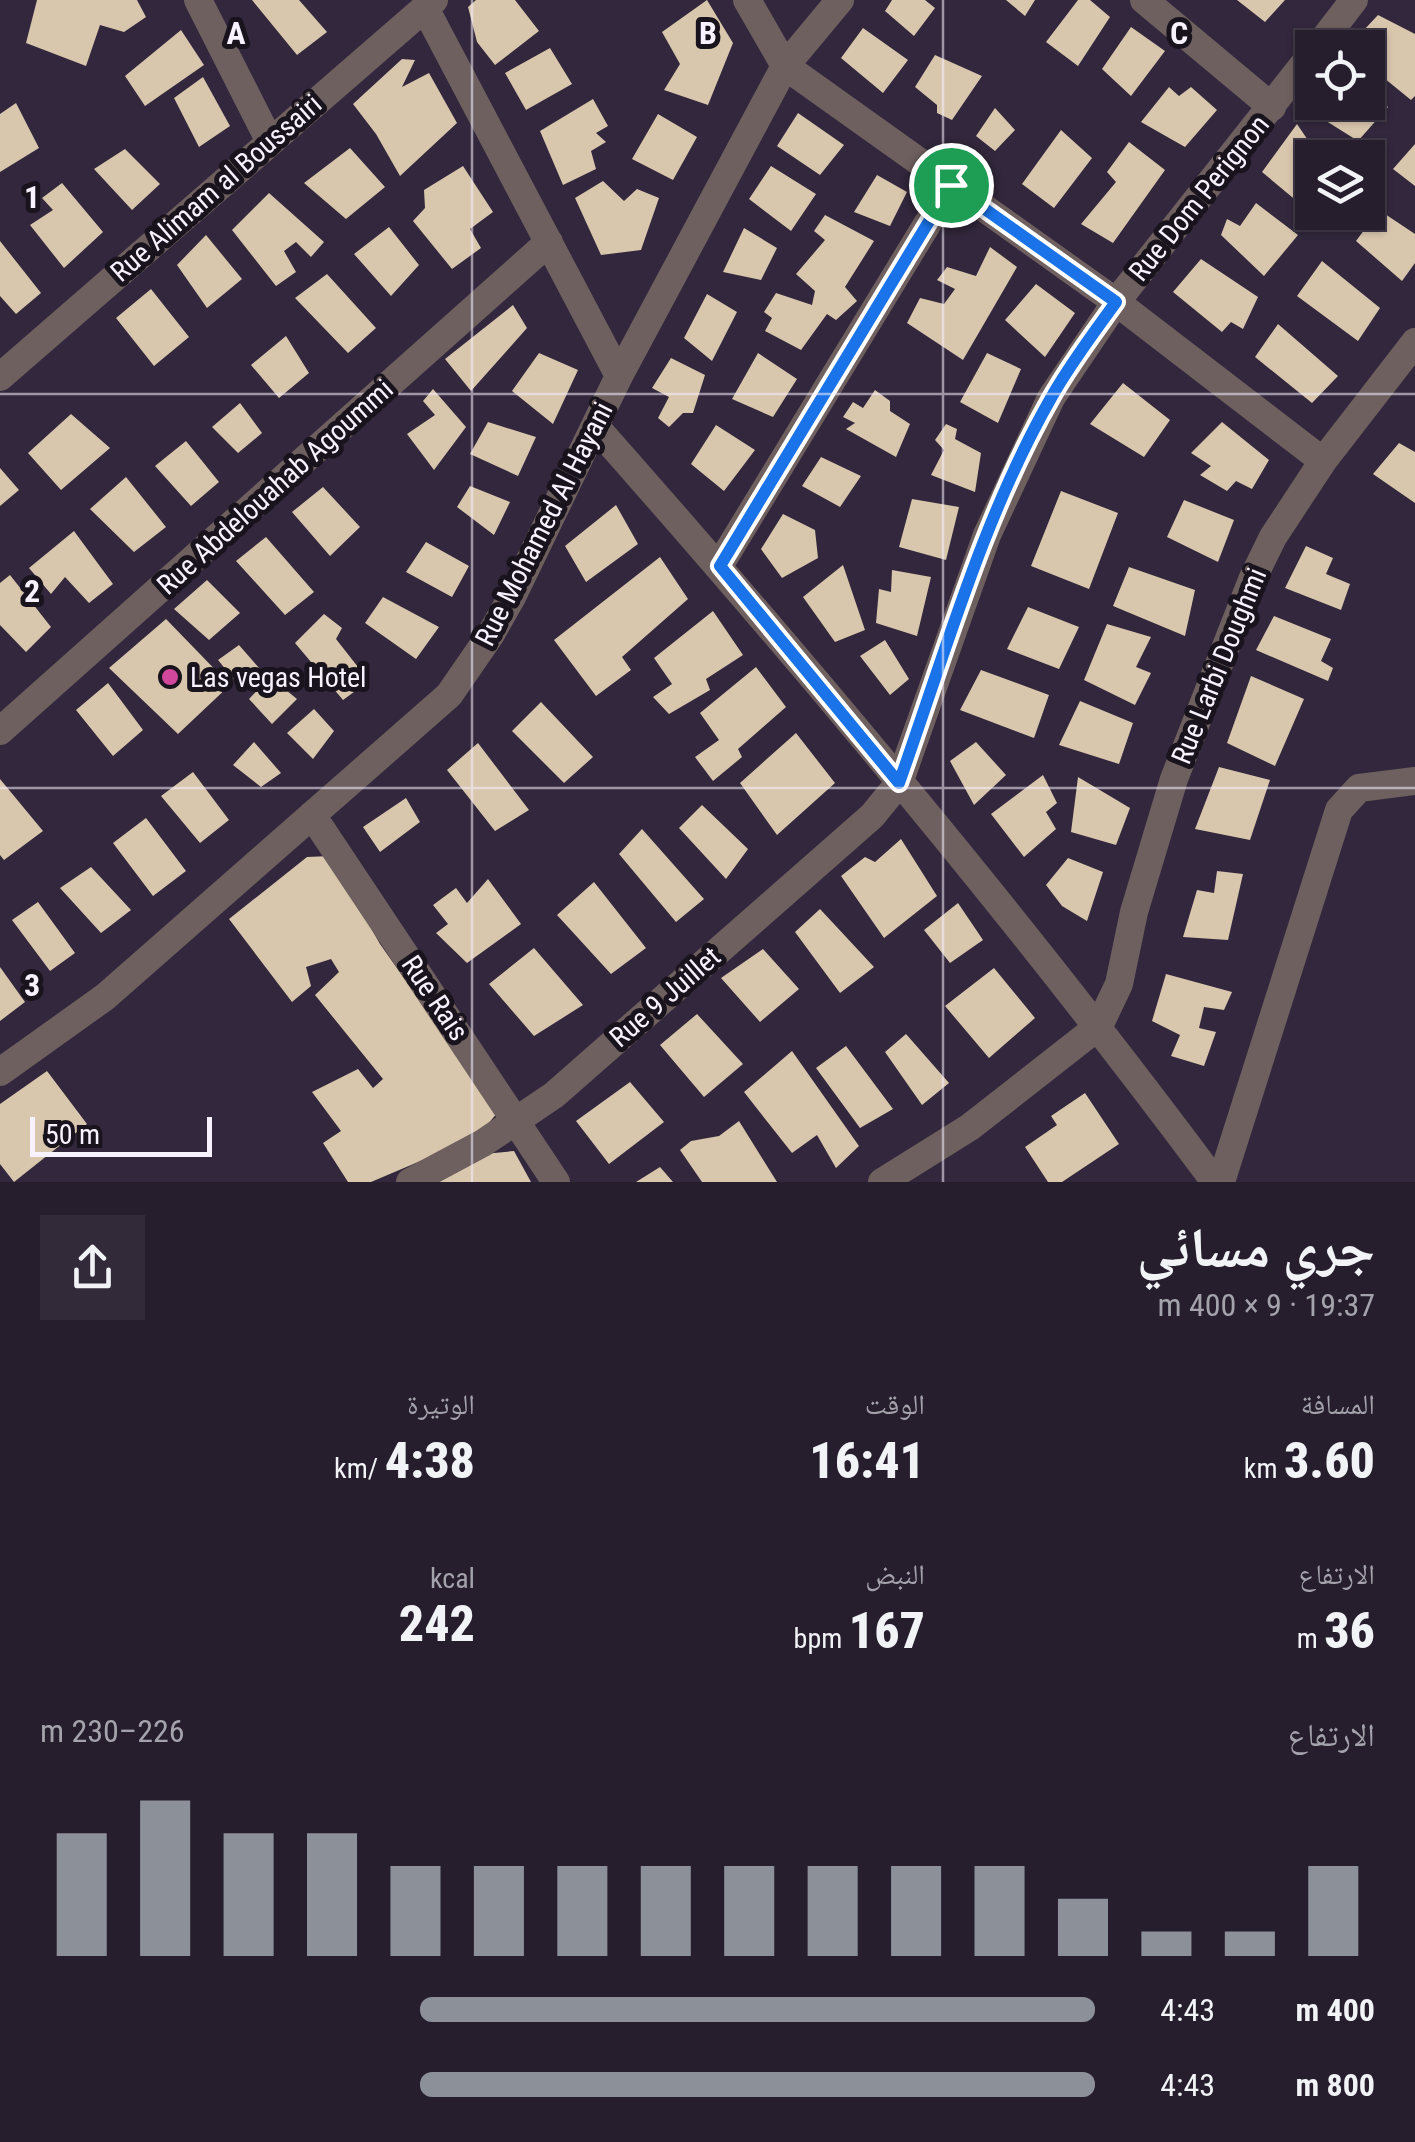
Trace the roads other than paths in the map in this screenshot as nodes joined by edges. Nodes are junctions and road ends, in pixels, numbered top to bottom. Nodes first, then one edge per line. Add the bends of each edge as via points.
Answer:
1 (198, 0) edge
2 (748, 0) edge
3 (840, 0) edge
4 (1144, 0) edge
5 (1354, 0) edge
6 (429, 4) edge
7 (1331, 30) edge
8 (785, 66) junction
9 (1295, 77) edge
10 (1272, 107) junction
11 (270, 140) junction
12 (951, 185) junction
13 (549, 242) junction
14 (1116, 302) junction
15 (1415, 342) edge
16 (620, 376) junction
17 (0, 377) edge
18 (595, 426) junction
19 (1322, 461) junction
20 (720, 566) junction
21 (0, 731) edge
22 (1415, 781) edge
23 (899, 783) junction
24 (312, 816) junction
25 (1100, 1026) junction
26 (0, 1072) edge
27 (517, 1121) junction
28 (410, 1182) edge
29 (556, 1182) edge
30 (882, 1182) edge
31 (1218, 1182) edge

1 - 11 street
2 - 8 street
3 - 8 street, Rue Mohamed Al Hayani
4 - 10 street
5 - 7 street
6 - 11 street, Rue Alimam al Boussairi
6 - 13 street
8 - 12 street
8 - 16 street, Rue Mohamed Al Hayani
9 - 10 street, Rue Dom Perignon
10 - 14 street, Rue Dom Perignon
11 - 17 street, Rue Alimam al Boussairi
12 - 14 street
12 - 20 street
13 - 16 street
13 - 21 street, Rue Abdelouahab Agoummi
14 - 19 street
14 - 23 street, Rue Dom Perignon via 1051,398 1016,468
15 - 19 street, Rue Larbi Doughmi
16 - 18 street, Rue Mohamed Al Hayani
18 - 20 street
18 - 24 street, Rue Mohamed Al Hayani via 513,595 448,695
19 - 25 street, Rue Larbi Doughmi via 1273,537 1225,646 1174,779 1119,984
20 - 23 street
22 - 31 street via 1359,788 1339,810
23 - 25 street
23 - 27 street, Rue 9 Juillet via 872,816 554,1096
24 - 26 street, Rue Mohamed Al Hayani via 106,997
24 - 27 street, Rue Rais
25 - 30 street via 970,1127
25 - 31 street
27 - 28 street, Rue 9 Juillet
27 - 29 street, Rue Rais

